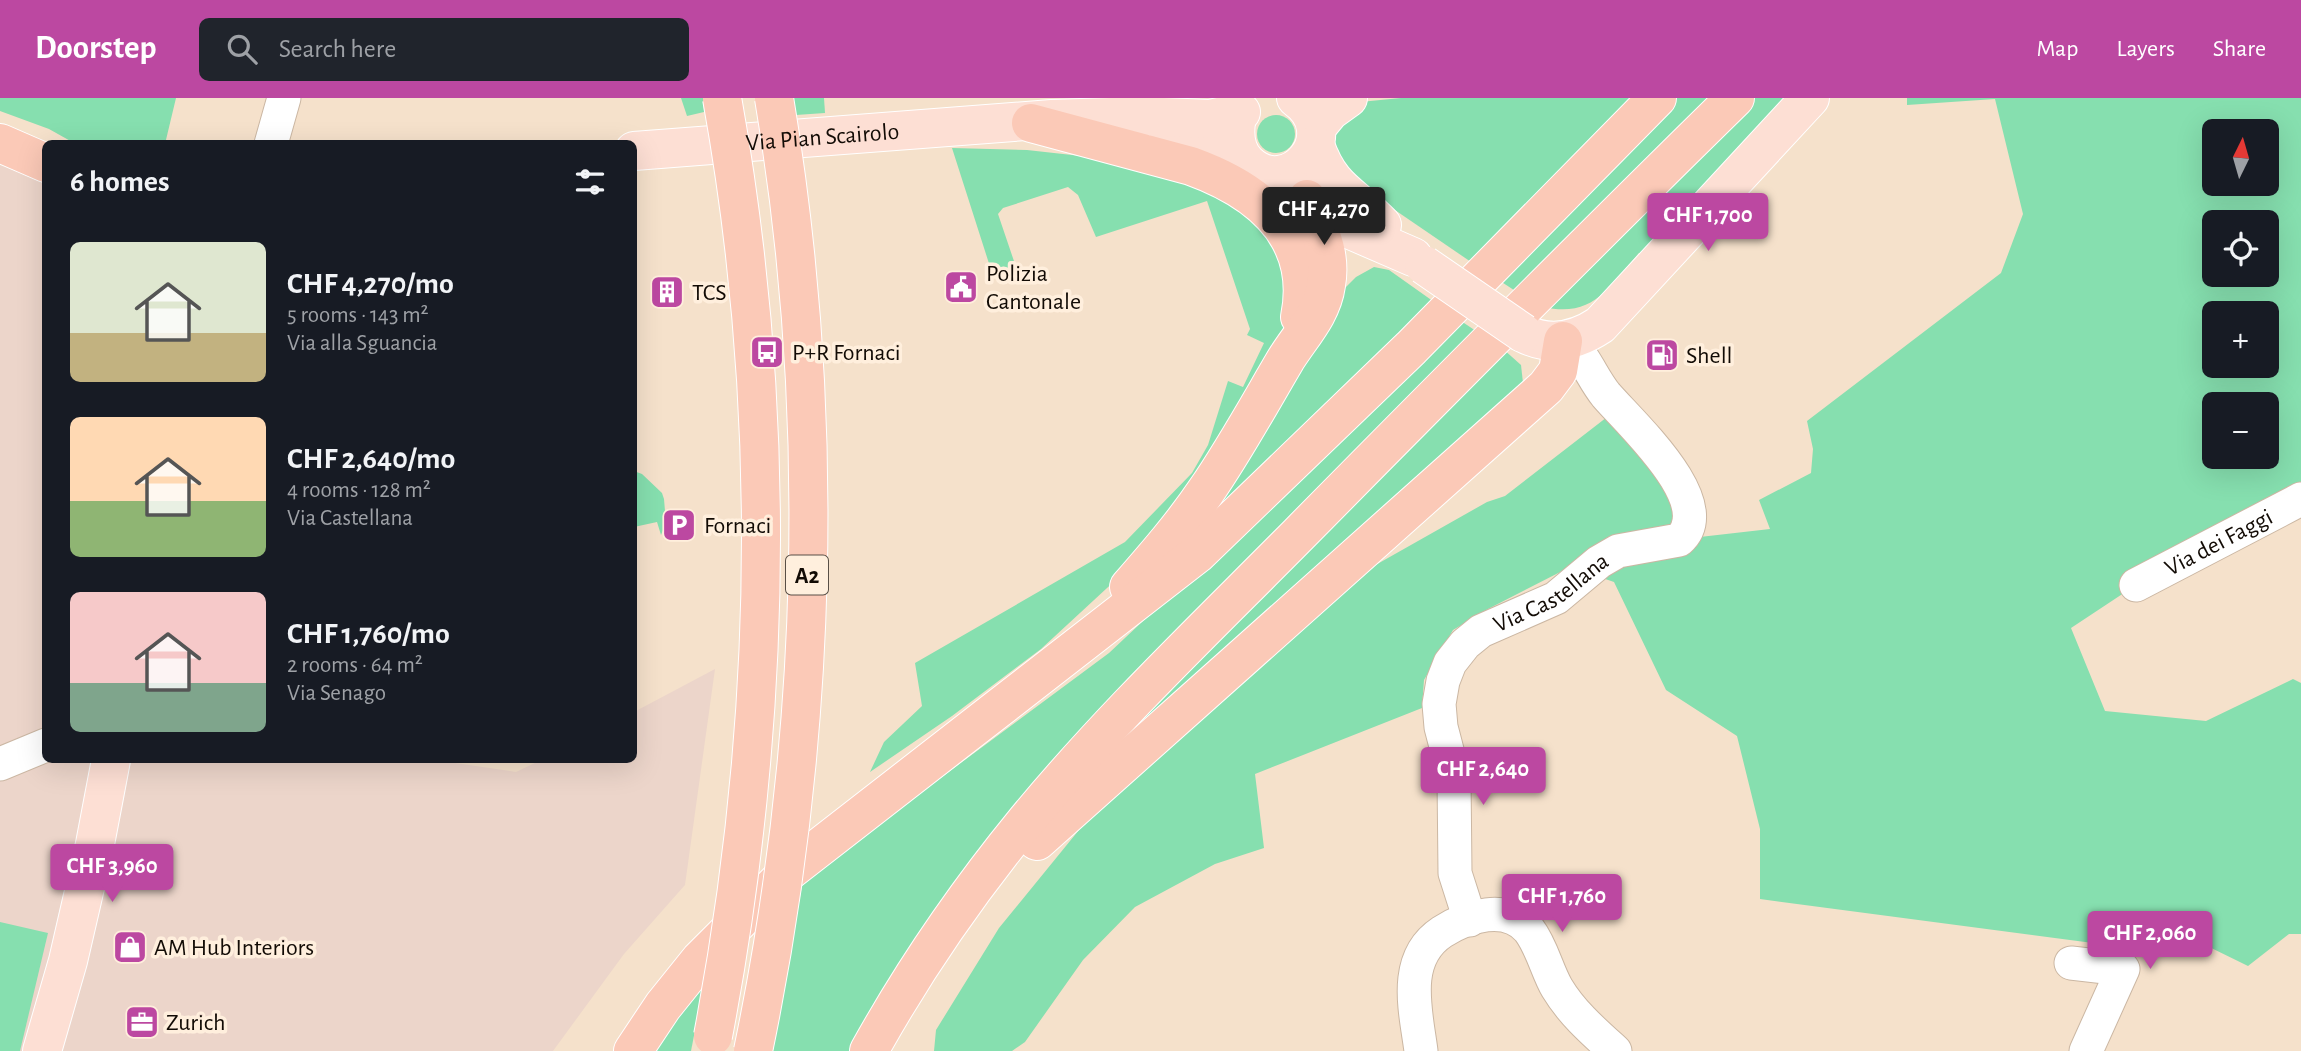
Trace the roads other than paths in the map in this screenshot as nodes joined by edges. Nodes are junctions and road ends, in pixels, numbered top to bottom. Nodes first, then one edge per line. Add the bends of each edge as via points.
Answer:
1 (284, 98) edge
2 (722, 98) edge
3 (774, 98) edge
4 (1348, 98) edge
5 (1657, 98) edge
6 (1735, 98) edge
7 (1810, 98) edge
8 (1245, 119) edge
9 (1020, 122) junction
10 (1309, 124) edge
11 (272, 140) edge
12 (0, 143) edge
13 (637, 151) edge
14 (42, 161) edge
15 (1271, 174) junction
16 (1307, 199) junction
17 (1418, 261) junction
18 (1563, 341) junction
19 (1294, 346) junction
20 (2301, 499) edge
21 (2136, 585) dead end
22 (1042, 673) junction
23 (42, 747) edge
24 (110, 763) edge
25 (0, 764) edge
26 (1470, 920) junction
27 (2071, 963) dead end
28 (877, 1036) edge
29 (712, 1044) edge
30 (50, 1045) edge
31 (633, 1051) edge
32 (753, 1051) edge
33 (1421, 1051) edge
34 (1615, 1051) edge
35 (2085, 1051) edge

1 - 11 street
2 - 29 highway, A2, bridge via 751,304 760,423 762,543 751,778
3 - 32 highway, A2, bridge via 801,327 808,557 794,793
4 - 10 main road
5 - 22 highway via 1411,348 1198,554
6 - 28 highway via 1104,733 988,868
7 - 18 main road via 1611,315 1590,331
8 - 9 main road, Via Pian Scairolo via 1180,135
8 - 15 main road via 1250,166
9 - 13 main road, Via Pian Scairolo
9 - 19 highway via 1191,166 1252,197 1277,220 1300,260 1303,300
10 - 15 main road via 1303,164 1294,171
10 - 17 main road via 1320,160 1336,185 1370,211
12 - 14 highway
15 - 16 main road
16 - 17 main road via 1353,231
16 - 19 highway via 1325,241 1328,268 1322,305
17 - 18 main road, bridge via 1523,332 1542,340
18 - 26 street, Via Castellana via 1582,357 1605,394 1666,462 1689,502 1690,524 1679,540 1618,551 1599,562 1556,598 1481,631 1450,663 1439,704 1454,777 1455,873
18 - 28 highway via 1558,370 1546,387 1025,853
19 - 22 highway via 1184,523 1108,610
20 - 21 street, Via dei Faggi
22 - 31 highway via 789,871 700,960
23 - 25 street
24 - 30 main road
26 - 33 street via 1440,934 1414,972
26 - 34 street via 1504,914 1529,930 1563,997
27 - 35 street via 2123,969

